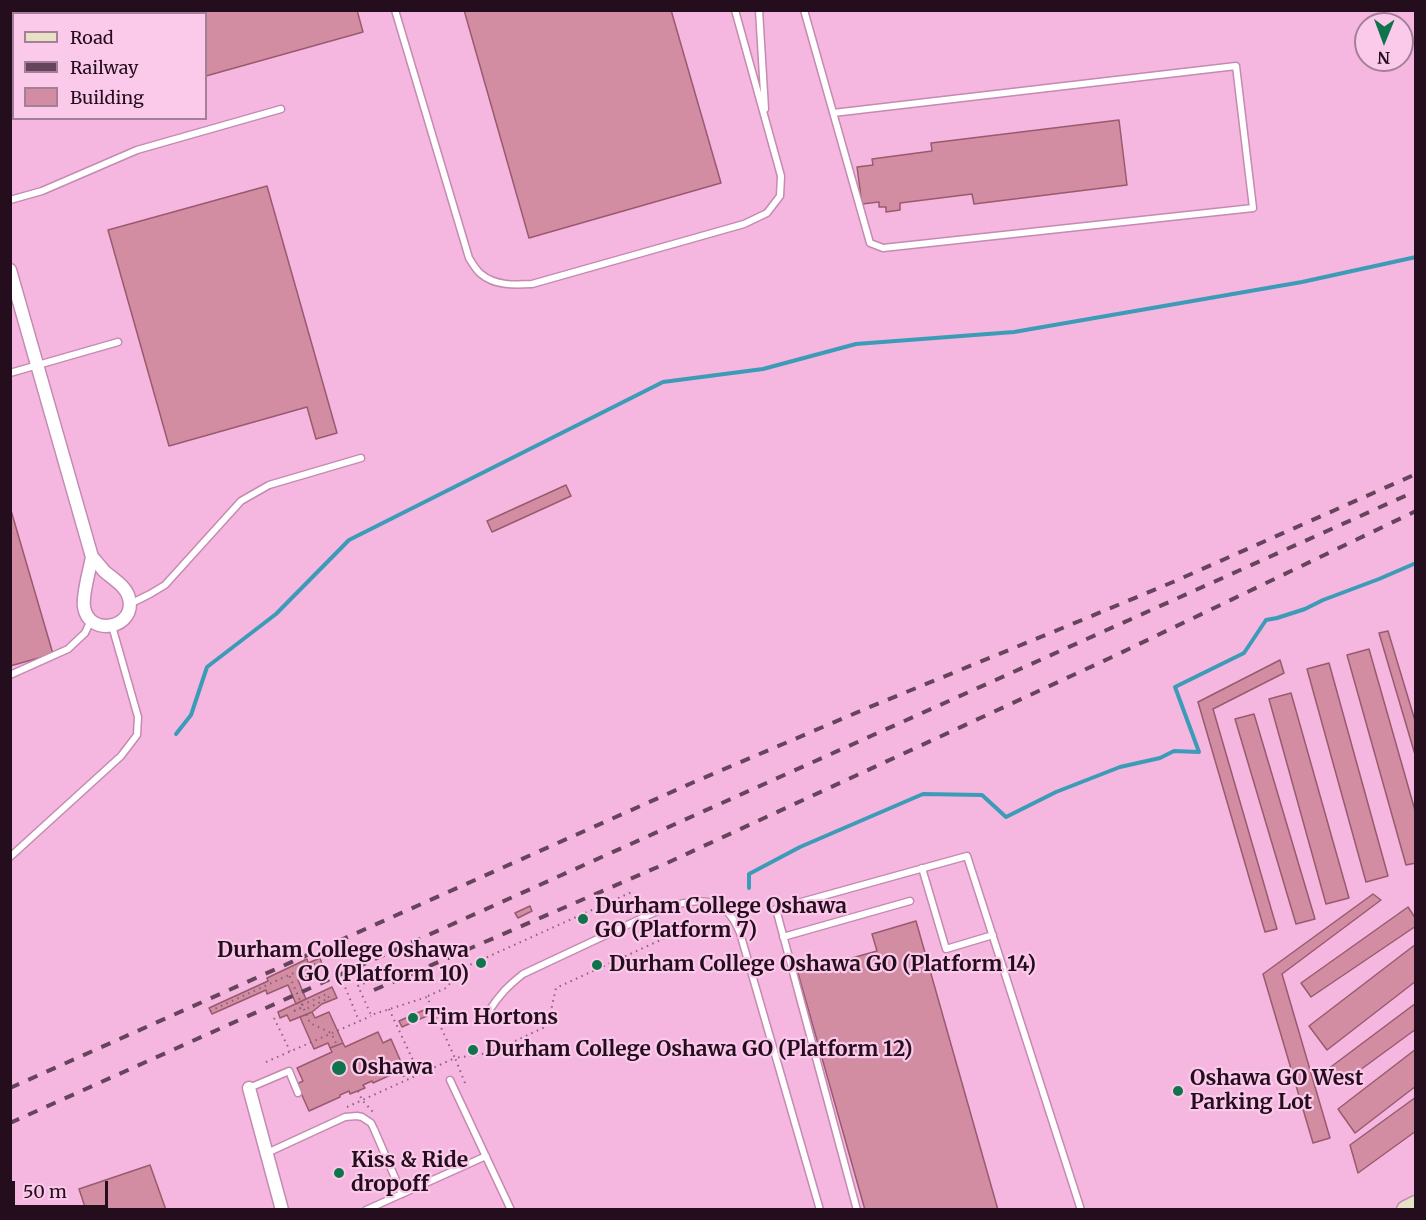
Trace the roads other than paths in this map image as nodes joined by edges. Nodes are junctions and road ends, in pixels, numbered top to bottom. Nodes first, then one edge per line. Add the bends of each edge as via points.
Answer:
1 (395, 10) edge
2 (735, 10) edge
3 (759, 10) edge
4 (804, 10) edge
5 (281, 109) dead end
6 (833, 113) junction
7 (766, 121) junction
8 (10, 200) edge
9 (10, 270) edge
10 (118, 342) dead end
11 (38, 365) junction
12 (10, 373) edge
13 (361, 458) dead end
14 (92, 556) junction
15 (130, 604) junction
16 (91, 620) junction
17 (112, 626) junction
18 (10, 675) edge
19 (10, 857) edge
20 (922, 868) junction
21 (910, 901) dead end
22 (993, 935) junction
23 (783, 937) junction
24 (489, 1011) dead end
25 (450, 1080) dead end
26 (249, 1088) joint
27 (298, 1094) dead end
28 (266, 1153) junction
29 (486, 1156) junction
30 (402, 1194) junction
31 (1416, 1205) edge
32 (282, 1209) edge
33 (366, 1209) edge
34 (511, 1209) edge
35 (820, 1209) edge
36 (857, 1209) edge
37 (1082, 1209) edge
38 (1406, 1209) edge

1 - 7 lane via 469,258 480,274 493,281 512,286 532,284 744,224 766,213 780,196 781,176
2 - 7 lane
3 - 7 lane
4 - 6 lane
5 - 8 lane via 137,150 42,191
6 - 6 lane via 870,243 883,248 1253,208 1236,66
9 - 11 street
10 - 11 lane
11 - 12 lane
11 - 14 street
13 - 15 lane via 268,485 241,501 165,585
14 - 15 street via 125,590
14 - 16 street via 84,599
15 - 17 street via 125,618
16 - 17 street
16 - 18 lane via 85,633 68,649
17 - 19 lane via 138,717 137,735 121,756
20 - 22 lane via 967,856
20 - 22 lane via 946,949
20 - 23 lane via 776,909
21 - 23 lane
22 - 37 lane
23 - 36 lane
24 - 35 lane via 523,974 655,912 694,902 713,903 725,910 740,933
25 - 29 lane
26 - 27 lane via 288,1071
26 - 28 street
28 - 30 lane via 345,1117 357,1116 375,1129
28 - 32 street
29 - 30 lane
29 - 34 lane
30 - 33 lane
31 - 38 main road

